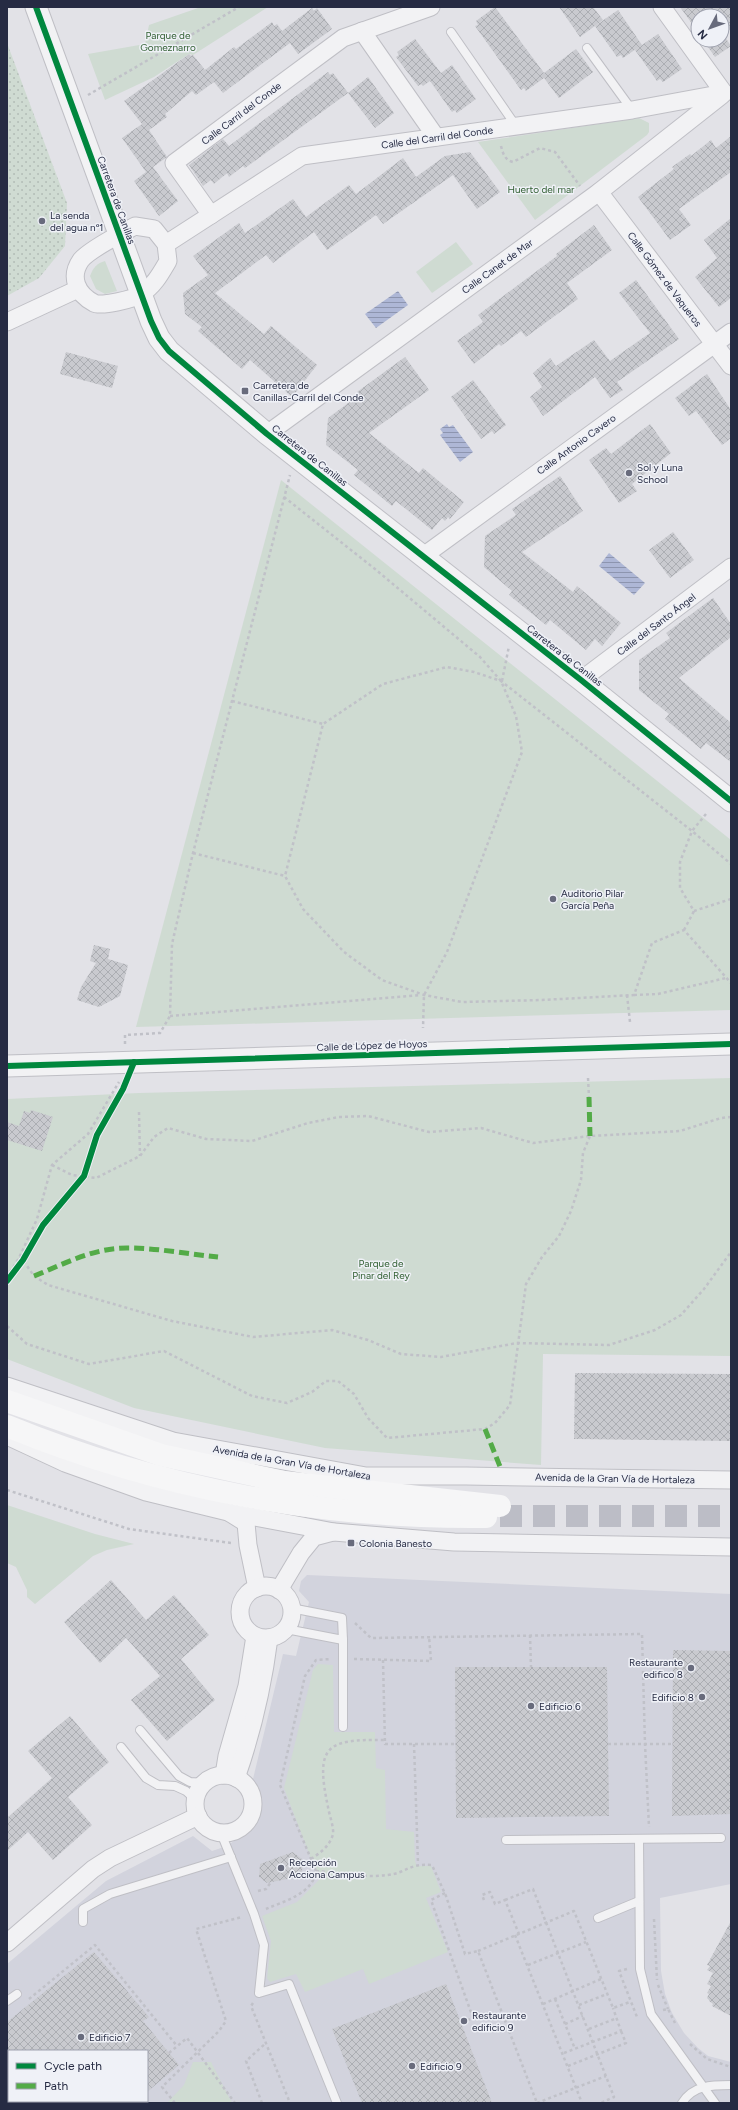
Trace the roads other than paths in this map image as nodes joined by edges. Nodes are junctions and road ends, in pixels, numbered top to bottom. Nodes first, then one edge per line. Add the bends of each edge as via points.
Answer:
1 (36, 7) edge
2 (431, 7) edge
3 (662, 7) edge
4 (362, 31) junction
5 (451, 32) dead end
6 (587, 48) dead end
7 (728, 91) edge
8 (671, 103) junction
9 (632, 110) junction
10 (516, 126) junction
11 (678, 130) junction
12 (436, 137) junction
13 (591, 191) junction
14 (211, 215) junction
15 (119, 234) junction
16 (166, 244) junction
17 (78, 289) junction
18 (140, 295) junction
19 (7, 322) edge
20 (731, 332) edge
21 (714, 344) junction
22 (731, 366) edge
23 (267, 434) junction
24 (422, 557) junction
25 (731, 567) edge
26 (581, 680) junction
27 (731, 801) edge
28 (731, 1044) edge
29 (9, 1066) edge
30 (7, 1386) edge
31 (7, 1401) edge
32 (7, 1426) edge
33 (7, 1436) edge
34 (731, 1480) edge
35 (228, 1512) junction
36 (334, 1532) junction
37 (731, 1547) edge
38 (258, 1588) junction
39 (279, 1590) junction
40 (291, 1608) junction
41 (286, 1629) junction
42 (262, 1637) junction
43 (343, 1640) junction
44 (343, 1727) dead end
45 (140, 1730) dead end
46 (121, 1747) dead end
47 (230, 1777) junction
48 (205, 1783) junction
49 (197, 1808) junction
50 (221, 1833) junction
51 (721, 1838) dead end
52 (639, 1839) junction
53 (506, 1840) dead end
54 (231, 1857) junction
55 (638, 1901) junction
56 (598, 1918) dead end
57 (83, 1922) dead end
58 (7, 1942) edge
59 (16, 1994) dead end
60 (7, 2001) edge
61 (731, 2085) edge
62 (704, 2086) junction
63 (337, 2103) edge
64 (682, 2103) edge
65 (715, 2103) edge

1 - 15 street, Carretera de Canillas
2 - 4 street, Calle Carril del Conde
3 - 7 street
4 - 12 street
4 - 14 street, Calle Carril del Conde via 343,38 174,163
5 - 10 lane
6 - 9 lane
7 - 8 street, Calle del Carril del Conde
7 - 11 street, Calle Canet de Mar
8 - 9 street, Calle del Carril del Conde
8 - 11 street via 678,108 681,116 682,122
9 - 10 street, Calle del Carril del Conde
10 - 12 street, Calle del Carril del Conde
11 - 13 street, Calle Canet de Mar
12 - 14 street, Calle del Carril del Conde via 302,156
13 - 21 street, Calle Gómez de Vaqueros
13 - 23 street, Calle Canet de Mar
14 - 16 street, Calle del Carril del Conde
15 - 16 street via 135,226 154,229
15 - 17 street via 82,259 76,273
15 - 18 street, Carretera de Canillas
16 - 18 street via 168,261 156,281
17 - 18 street via 95,304 110,304
17 - 19 street
18 - 23 street, Carretera de Canillas via 159,338 169,351
20 - 21 street, Calle Antonio Cavero
21 - 22 street, Calle Gómez de Vaqueros
21 - 24 street, Calle Antonio Cavero
23 - 24 street, Carretera de Canillas
24 - 26 street, Carretera de Canillas
25 - 26 street, Calle del Santo Ángel
26 - 27 street, Carretera de Canillas
28 - 29 street, Calle de López de Hoyos
30 - 34 street, Avenida de la Gran Vía de Hortaleza via 173,1441 366,1476
31 - 32 main road, Avenida de la Gran Vía de Hortaleza via 161,1455 284,1482 500,1511 427,1518 322,1509 231,1493 116,1465
33 - 35 street via 65,1464 146,1492
35 - 36 street
35 - 38 street via 246,1523 248,1545
36 - 37 street via 454,1542
36 - 39 street via 314,1537 301,1553
38 - 39 street via 272,1587
38 - 42 street via 244,1598 240,1615 248,1631
39 - 40 street via 285,1595
40 - 41 street via 291,1619
40 - 43 lane via 342,1618
41 - 42 street via 278,1635
41 - 43 lane via 337,1641
42 - 47 street via 227,1756
43 - 44 lane
45 - 48 lane via 179,1776 190,1782
46 - 49 lane via 146,1778 158,1785 181,1788
47 - 48 street via 216,1777
47 - 50 street via 243,1782 249,1790 253,1807 251,1816 239,1829
48 - 49 street via 198,1793
49 - 50 street via 204,1824
49 - 58 street via 93,1869
50 - 54 lane
51 - 52 lane
52 - 53 lane
52 - 55 lane
54 - 57 lane via 110,1894 83,1909
54 - 63 lane via 264,1945 259,1993 289,1984
55 - 56 lane
55 - 62 lane via 640,1970 652,2014
59 - 60 lane
61 - 62 lane
62 - 64 lane via 685,2098
62 - 65 lane

